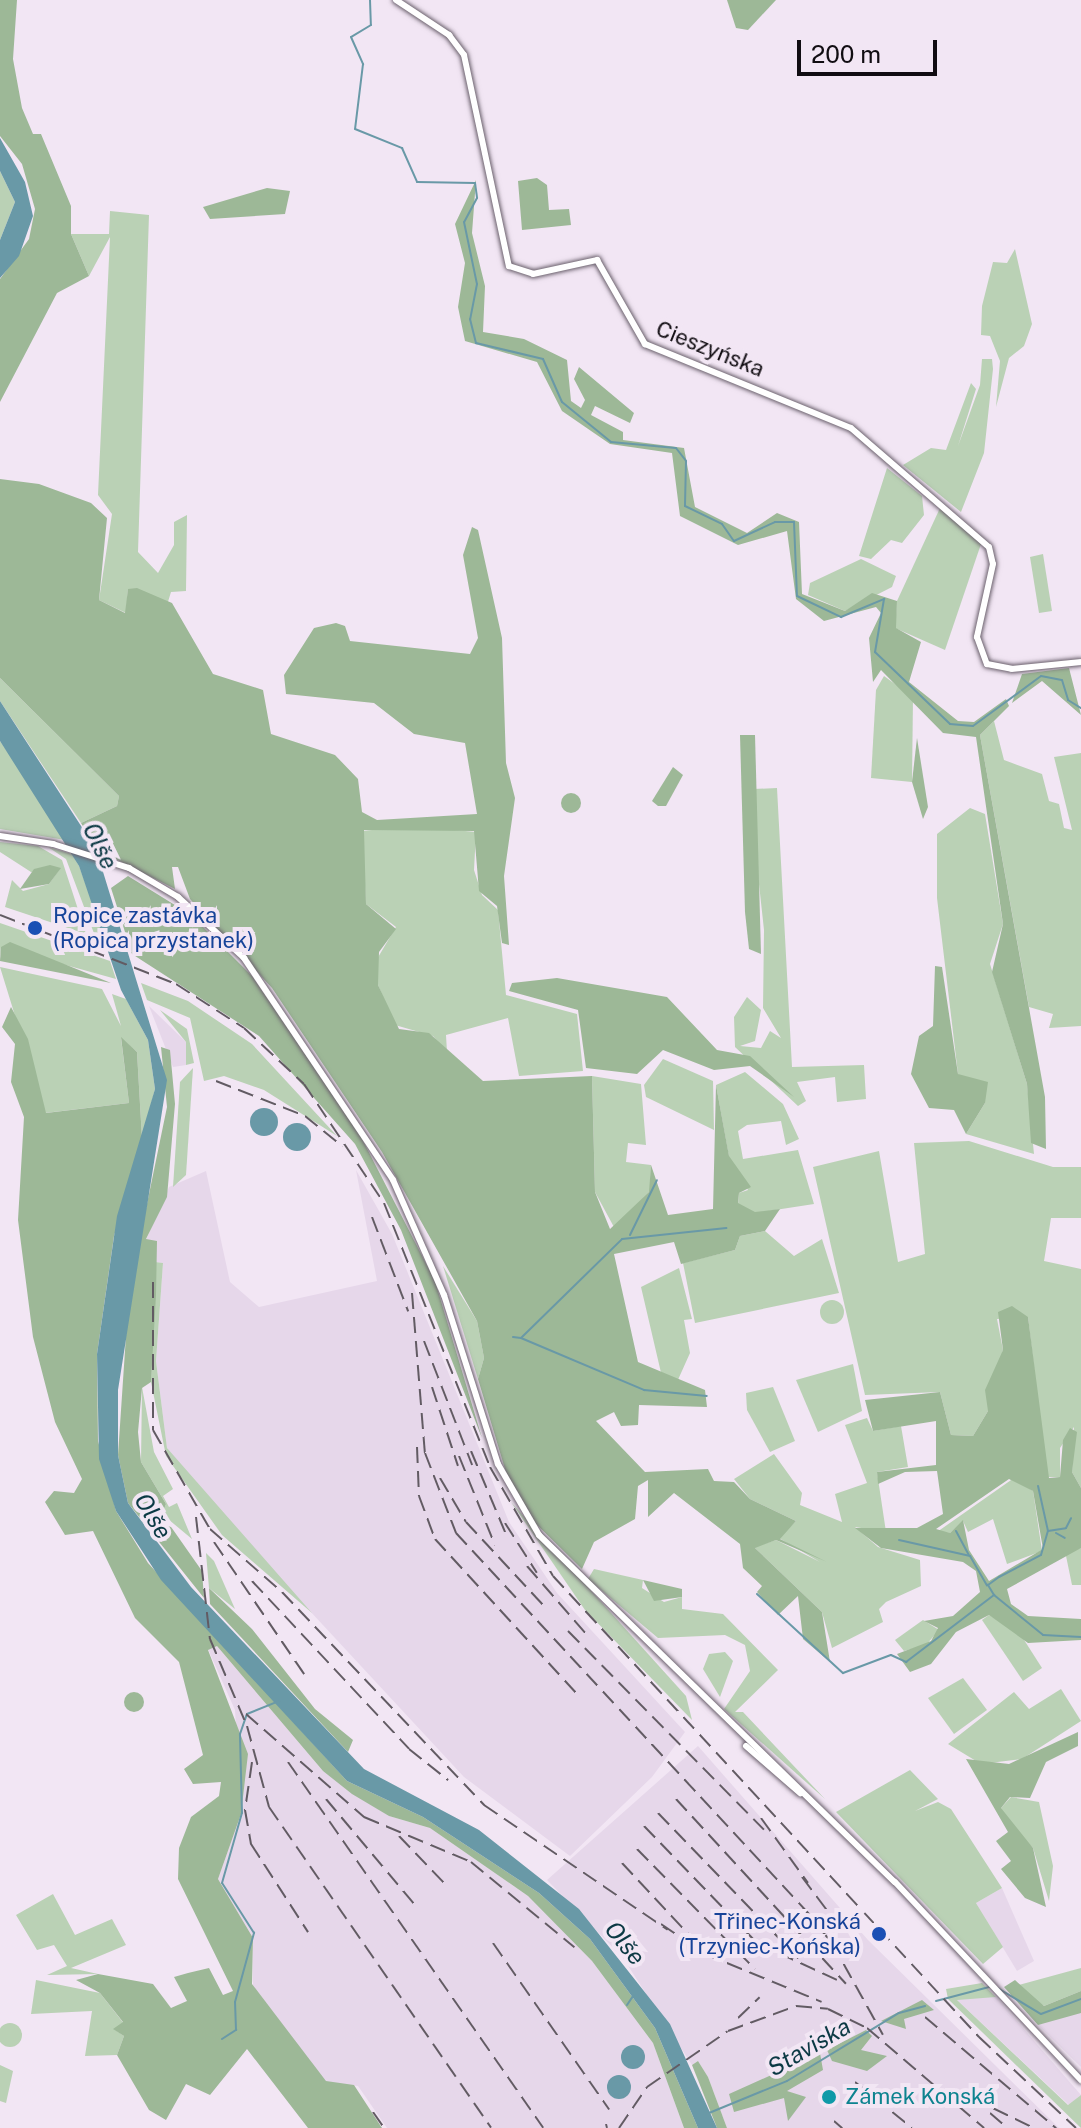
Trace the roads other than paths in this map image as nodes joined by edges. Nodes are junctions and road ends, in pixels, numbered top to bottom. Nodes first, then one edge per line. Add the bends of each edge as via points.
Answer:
1 (396, 0) edge
2 (1081, 662) edge
3 (0, 836) edge
4 (746, 1746) dead end
5 (809, 1798) junction
6 (1081, 2080) edge

1 - 2 main road, Cieszyńska via 449,35 464,55 503,256 512,268 533,274 581,259 600,261 626,320 645,344 851,428 991,550 977,637 987,664 1012,669
3 - 5 main road via 110,860 178,897 233,946 366,1133 436,1274 498,1464 539,1535
4 - 5 main road
5 - 6 main road

